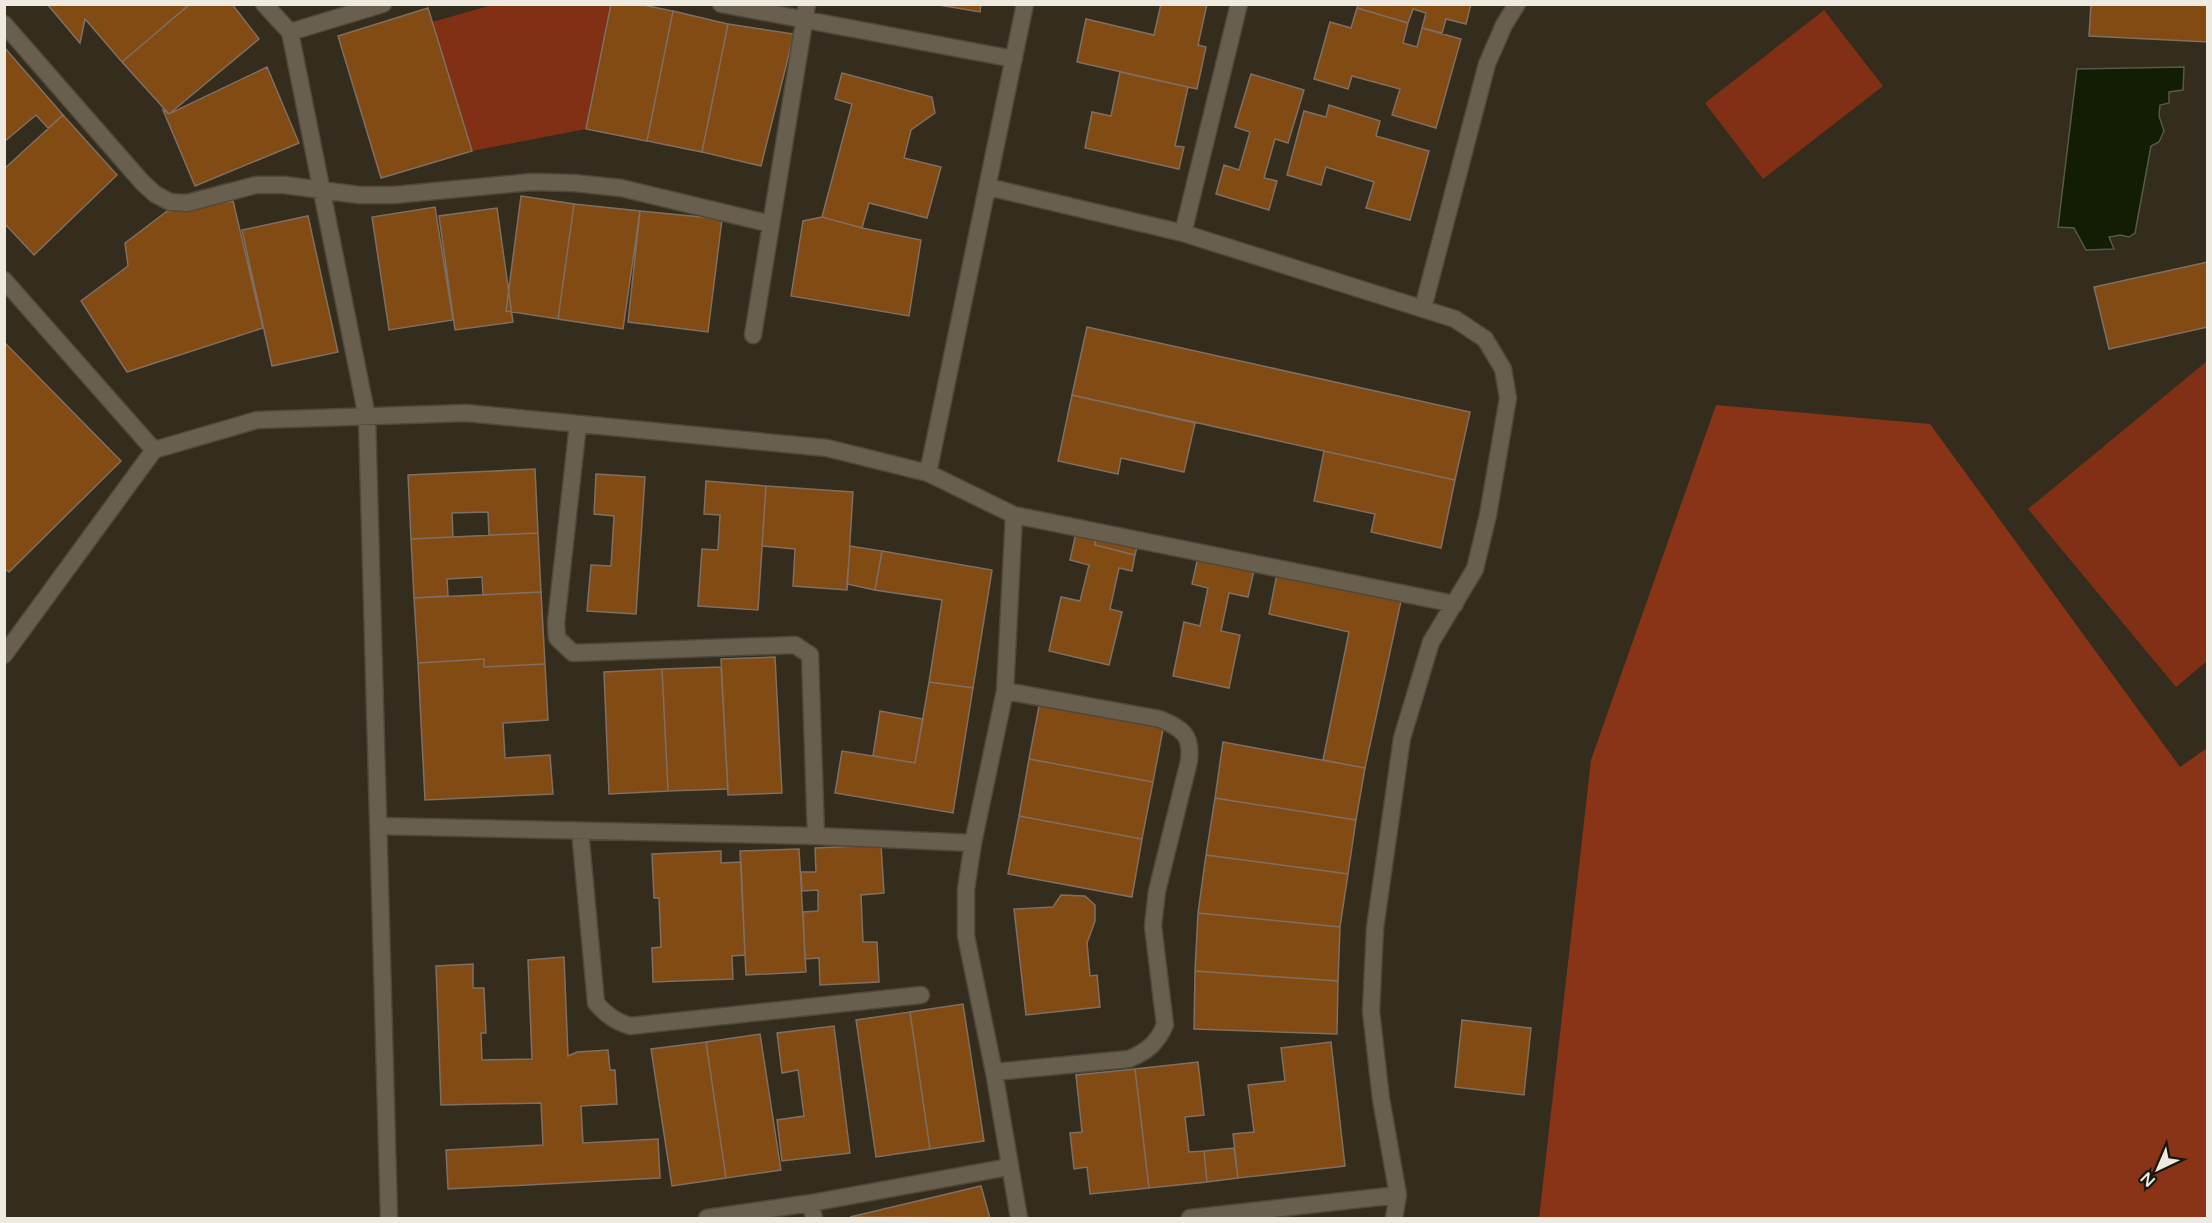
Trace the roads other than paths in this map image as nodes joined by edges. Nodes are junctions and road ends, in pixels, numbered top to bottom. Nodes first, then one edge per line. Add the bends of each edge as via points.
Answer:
1 (264, 4) edge
2 (382, 4) edge
3 (722, 4) edge
4 (1025, 4) edge
5 (1239, 4) edge
6 (1517, 4) edge
7 (806, 12) edge
8 (4, 24) edge
9 (290, 32) junction
10 (1014, 59) junction
11 (988, 187) junction
12 (322, 190) junction
13 (771, 224) junction
14 (1183, 233) junction
15 (4, 280) edge
16 (1423, 308) junction
17 (753, 335) dead end
18 (367, 417) junction
19 (578, 424) junction
20 (154, 450) junction
21 (928, 473) junction
22 (1014, 515) junction
23 (1455, 604) junction
24 (4, 656) edge
25 (1005, 691) junction
26 (379, 825) junction
27 (580, 831) junction
28 (816, 837) junction
29 (973, 843) junction
30 (921, 995) dead end
31 (994, 1072) junction
32 (1009, 1167) junction
33 (1398, 1195) junction
34 (812, 1211) edge
35 (389, 1218) edge
36 (707, 1218) edge
37 (1019, 1218) edge
38 (1190, 1218) edge
39 (1394, 1218) edge

1 - 9 street
2 - 9 street
3 - 7 street
4 - 10 street
5 - 14 street
6 - 16 street via 1487,64
7 - 10 street
7 - 13 street
8 - 12 street via 142,182 170,202 187,203 256,186
9 - 12 street
10 - 11 street
11 - 14 street
11 - 21 street
12 - 13 street via 394,195 531,182 574,183 621,188
12 - 18 street
13 - 17 street
14 - 16 street
15 - 20 street
16 - 23 street via 1455,319 1485,339 1503,369 1508,398 1475,569
18 - 19 street via 466,413
18 - 20 street via 257,420
18 - 26 street
19 - 21 street via 827,448
19 - 28 street via 557,638 573,653 795,645 810,655
20 - 24 street
21 - 22 street
22 - 23 street
22 - 25 street
23 - 33 street via 1431,642 1402,738 1375,928 1371,1011
25 - 29 street
25 - 31 street via 1160,719 1187,736 1190,748 1157,891 1153,926 1165,1025 1159,1039 1146,1052 1129,1059
26 - 27 street
26 - 35 street
27 - 28 street
27 - 30 street via 596,1003 617,1022 630,1026
28 - 29 street
29 - 31 street via 966,889 966,936
31 - 32 street
32 - 34 street
32 - 37 street
33 - 38 street
33 - 39 street
34 - 36 street

